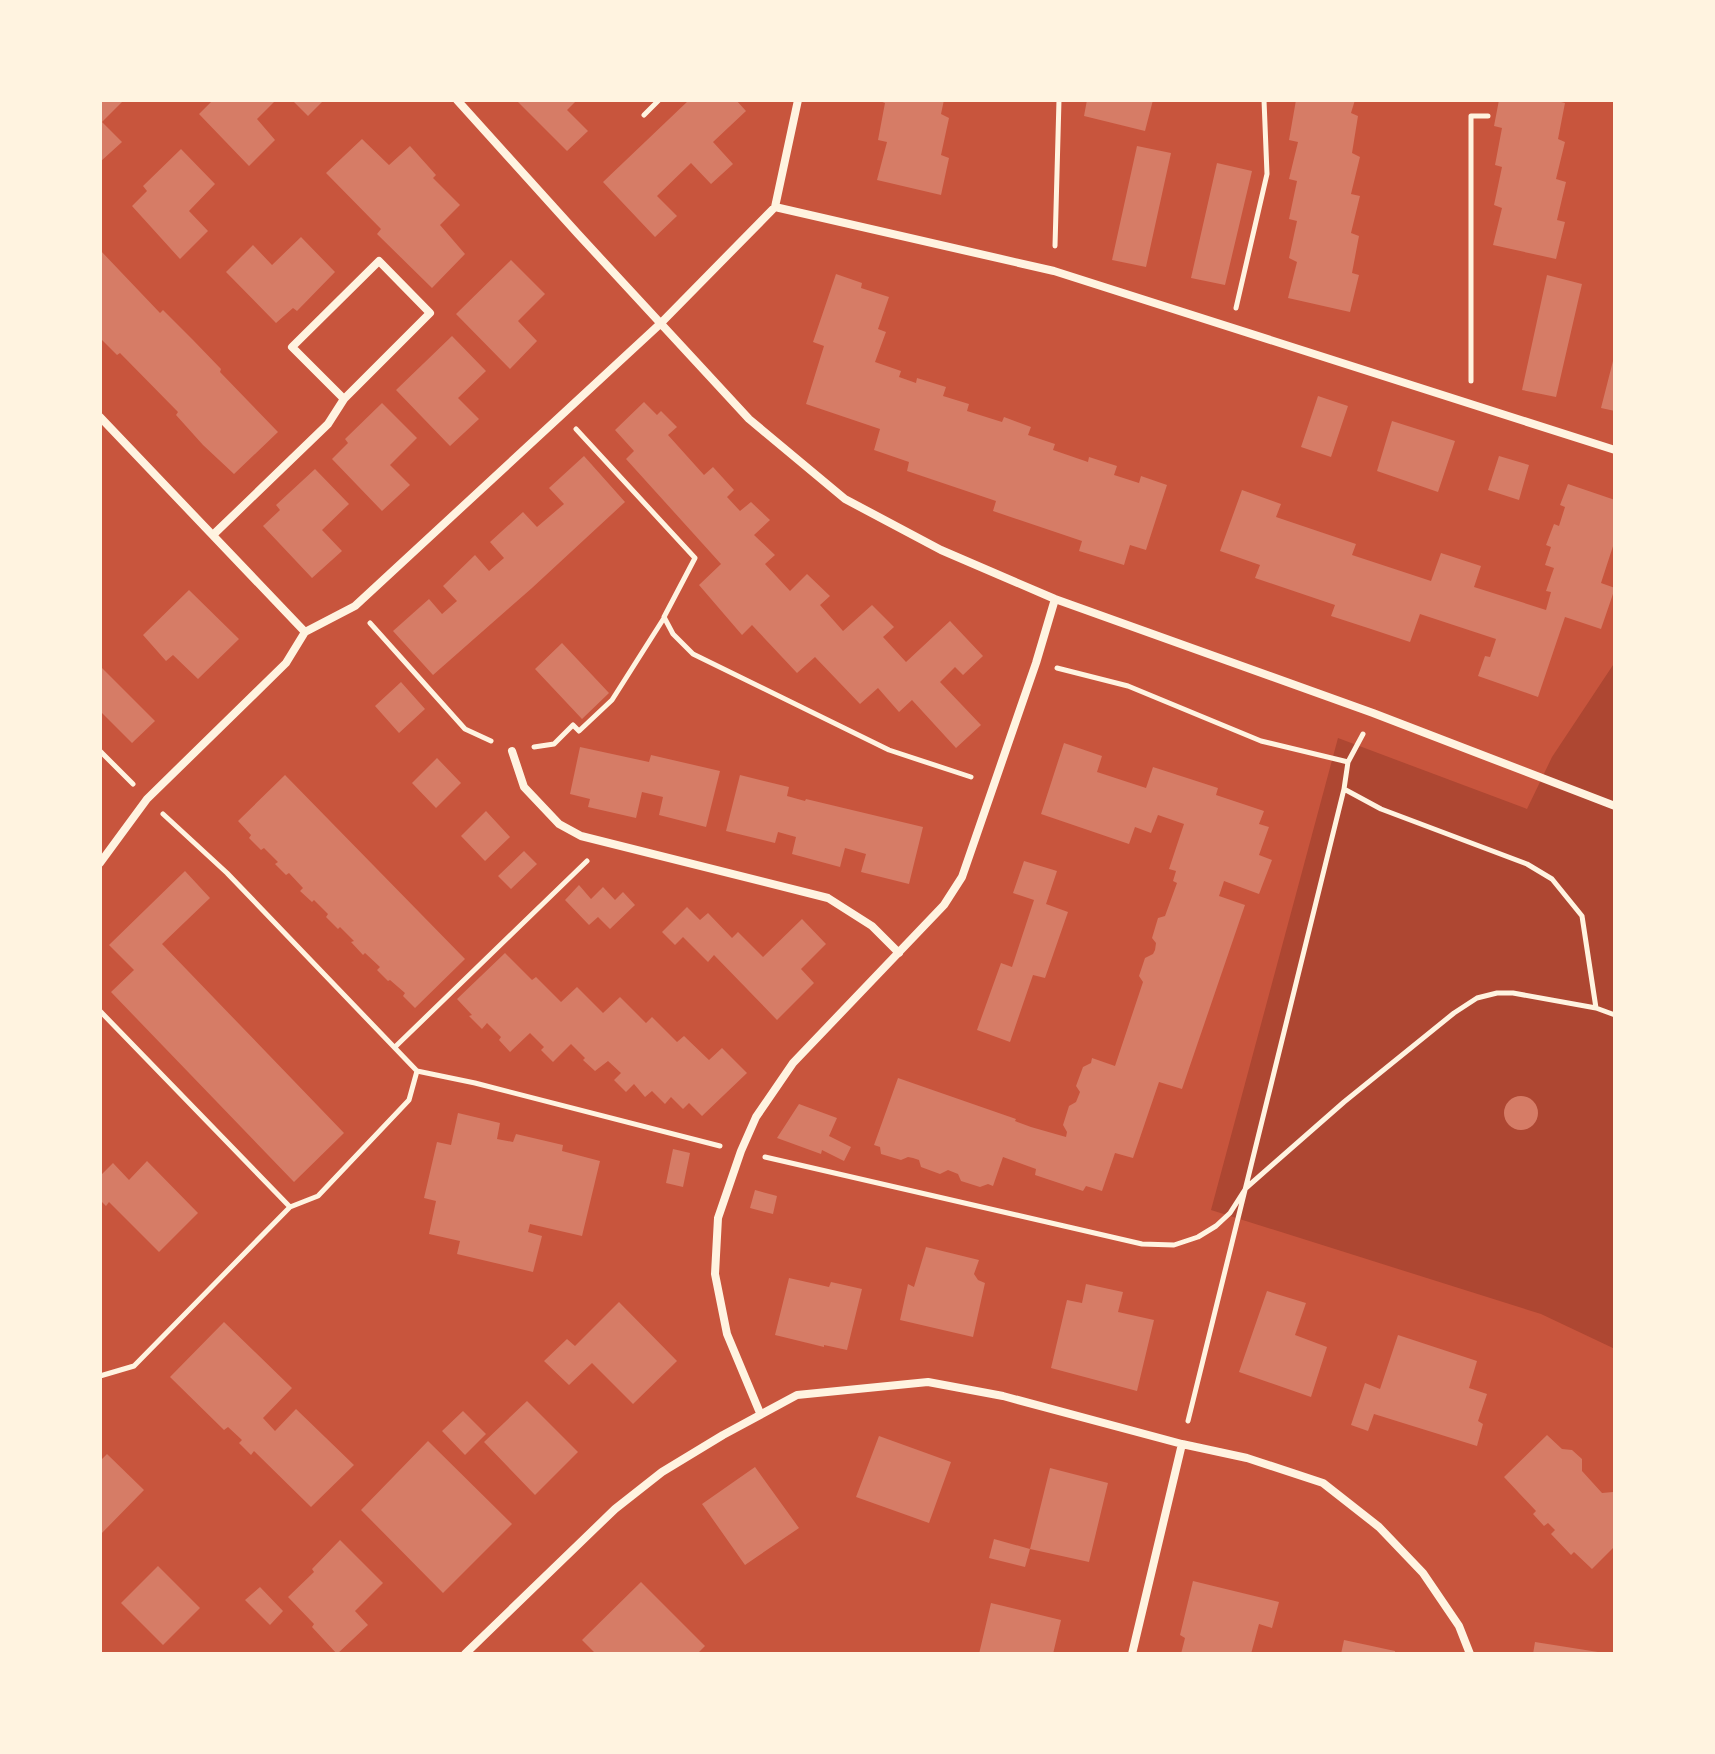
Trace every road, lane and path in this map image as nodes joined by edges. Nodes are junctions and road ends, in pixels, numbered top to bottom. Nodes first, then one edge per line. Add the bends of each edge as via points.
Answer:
1 (457, 100) edge
2 (659, 100) edge
3 (798, 100) edge
4 (1059, 100) edge
5 (1264, 100) edge
6 (644, 115) dead end
7 (1488, 116) dead end
8 (775, 207) junction
9 (1054, 271) junction
10 (660, 324) junction
11 (1232, 328) junction
12 (344, 399) junction
13 (1471, 406) junction
14 (563, 415) junction
15 (100, 417) edge
16 (1615, 450) edge
17 (214, 534) junction
18 (1055, 599) junction
19 (355, 606) junction
20 (664, 617) junction
21 (305, 632) junction
22 (1036, 663) junction
23 (1373, 713) junction
24 (100, 751) edge
25 (512, 751) junction
26 (1348, 762) junction
27 (995, 785) junction
28 (1344, 789) junction
29 (147, 799) junction
30 (1615, 806) edge
31 (606, 842) junction
32 (100, 863) edge
33 (899, 953) junction
34 (1596, 1008) junction
35 (100, 1011) edge
36 (1615, 1015) edge
37 (395, 1047) junction
38 (417, 1071) junction
39 (741, 1151) junction
40 (1246, 1188) junction
41 (290, 1207) junction
42 (100, 1376) edge
43 (760, 1413) junction
44 (1182, 1444) junction
45 (465, 1654) edge
46 (1132, 1654) edge
47 (1470, 1654) edge

1 - 10 street
2 - 6 path
3 - 8 street
4 - 9 path
5 - 11 path via 1267,174
7 - 13 path via 1471,116
8 - 9 street
8 - 10 street
9 - 11 street
10 - 14 street
10 - 18 street via 749,419 845,499 941,550
11 - 13 street
12 - 12 street via 430,313 379,261 292,347
12 - 17 street via 328,424
13 - 16 street
14 - 19 street
14 - 20 path via 695,558
15 - 17 street
17 - 21 street
18 - 22 street
18 - 23 street
19 - 21 street
19 - 25 path via 465,729
20 - 25 path via 612,700 579,731 573,725 554,744
20 - 27 path via 693,654 889,750
21 - 29 street via 286,663
22 - 26 path via 1128,686 1261,741
22 - 27 street
23 - 26 path
23 - 30 street
24 - 29 path
25 - 31 street via 524,787 559,824
26 - 28 path
27 - 33 street via 962,877 944,905
28 - 34 path via 1552,879 1582,916
28 - 40 path
29 - 32 street
29 - 37 path via 227,873
31 - 33 street via 828,898 872,926
31 - 37 path
33 - 39 street via 793,1063 756,1117
34 - 36 path
34 - 40 path via 1513,993 1477,998 1344,1102
35 - 41 path
37 - 38 path
38 - 39 path
38 - 41 path via 409,1100 318,1196
39 - 40 path via 1142,1244 1174,1245 1198,1237 1230,1213
39 - 43 street via 718,1218 715,1274 727,1334
40 - 44 path
41 - 42 path via 134,1366
43 - 44 street via 797,1395 928,1382 1003,1396
43 - 45 street via 662,1472 615,1509
44 - 46 street
44 - 47 street via 1323,1483 1379,1527 1423,1573 1459,1626

